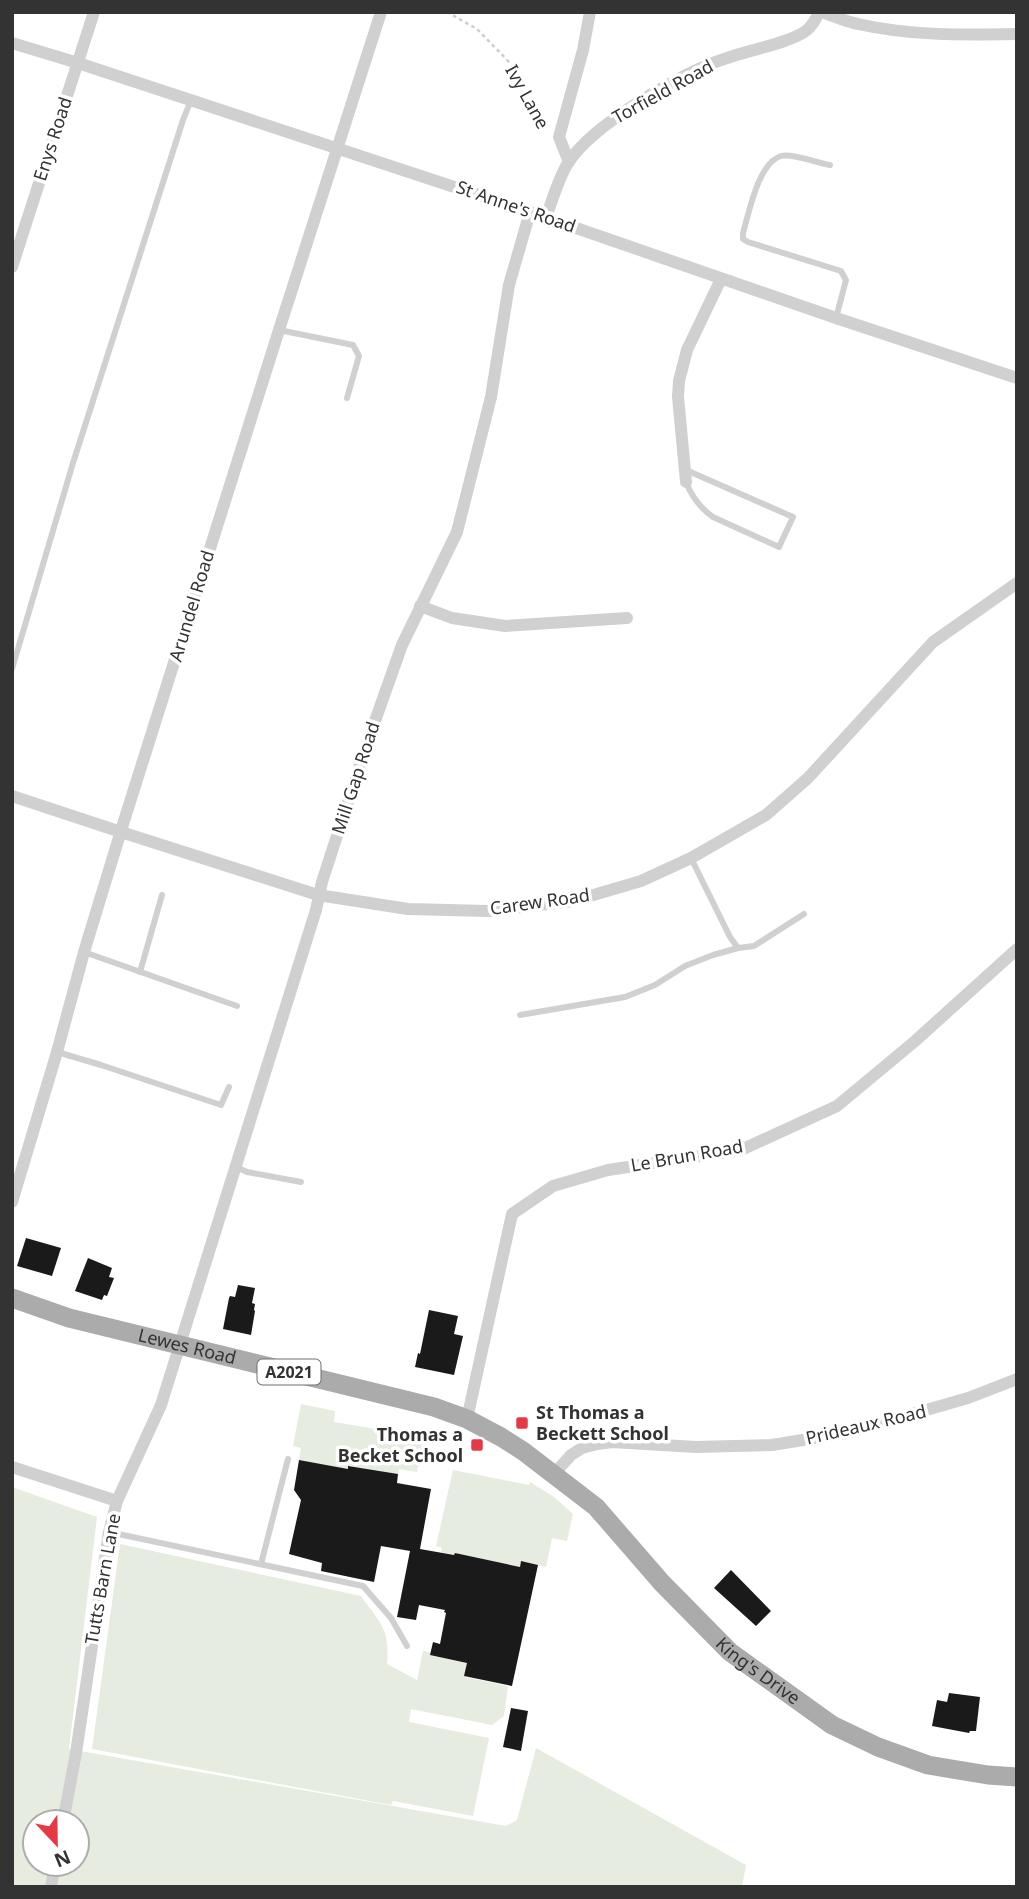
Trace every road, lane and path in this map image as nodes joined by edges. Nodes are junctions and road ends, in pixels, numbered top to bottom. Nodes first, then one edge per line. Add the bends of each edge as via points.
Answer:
1 (94, 12) edge
2 (381, 12) edge
3 (447, 12) edge
4 (590, 12) edge
5 (820, 12) edge
6 (1017, 34) edge
7 (12, 43) edge
8 (78, 63) junction
9 (191, 100) junction
10 (547, 132) dead end
11 (338, 148) junction
12 (569, 162) junction
13 (830, 165) dead end
14 (530, 212) junction
15 (547, 218) junction
16 (12, 267) edge
17 (721, 279) junction
18 (836, 318) junction
19 (279, 330) junction
20 (1017, 377) edge
21 (347, 398) dead end
22 (685, 476) junction
23 (1017, 583) edge
24 (420, 606) junction
25 (627, 618) dead end
26 (12, 670) edge
27 (12, 796) edge
28 (121, 832) junction
29 (691, 858) junction
30 (162, 894) dead end
31 (318, 895) junction
32 (804, 914) dead end
33 (738, 948) junction
34 (1017, 949) edge
35 (84, 952) junction
36 (140, 972) junction
37 (237, 1006) dead end
38 (520, 1015) dead end
39 (57, 1052) junction
40 (229, 1087) dead end
41 (234, 1166) junction
42 (301, 1182) dead end
43 (12, 1202) edge
44 (12, 1298) edge
45 (180, 1346) junction
46 (1017, 1379) edge
47 (467, 1419) junction
48 (288, 1459) dead end
49 (12, 1467) edge
50 (553, 1475) junction
51 (117, 1501) junction
52 (109, 1532) junction
53 (261, 1564) junction
54 (407, 1646) dead end
55 (1017, 1777) edge
56 (66, 1808) edge

1 - 8 street, Enys Road
2 - 11 street, Arundel Road
3 - 10 path, Ivy Lane via 477,29 511,64 532,112
4 - 12 street via 559,137
5 - 6 street via 890,30
5 - 12 street, Torfield Road via 807,30 793,38 723,59 638,103 607,124
7 - 8 street, St Anne's Road
8 - 9 street, St Anne's Road
8 - 16 street, Enys Road
9 - 11 street, St Anne's Road
9 - 26 lane via 73,463
11 - 14 street, St Anne's Road
11 - 19 street, Arundel Road
12 - 15 street, Torfield Road
13 - 18 lane via 788,156 770,163 762,174 743,239 841,271 846,280
14 - 15 street, St Anne's Road
14 - 24 street, Mill Gap Road via 509,285 491,397 457,531
15 - 17 street, St Anne's Road
17 - 18 street, St Anne's Road
17 - 22 street via 687,350 679,381
18 - 20 street, St Anne's Road
19 - 21 lane via 353,345 359,356
19 - 28 street, Arundel Road
22 - 22 lane via 793,517 779,547 703,510
23 - 29 street, Carew Road via 933,642 808,778 766,815
24 - 25 street via 453,618 505,626
24 - 31 street, Mill Gap Road via 364,752
27 - 28 street, Carew Road
28 - 31 street, Carew Road
28 - 35 street, Arundel Road
29 - 31 street, Carew Road via 641,881 573,901 488,911 408,909
29 - 33 lane
30 - 36 lane
31 - 41 street, Mill Gap Road
32 - 33 lane via 754,946
33 - 38 lane via 685,966 625,997
34 - 47 street, Le Brun Road via 837,1106 741,1150 608,1170 553,1186 512,1214
35 - 36 lane
35 - 39 street, Arundel Road
36 - 37 lane
39 - 40 lane via 221,1105
39 - 43 street, Arundel Road
41 - 42 lane
41 - 45 street, Mill Gap Road
44 - 45 main road, Lewes Road / A2021 via 69,1318
45 - 47 main road, Lewes Road / A2021
45 - 51 street, Tutts Barn Lane via 161,1405
46 - 50 street, Prideaux Road via 846,1433 772,1445 597,1444 571,1455
47 - 50 main road, Lewes Road / A2021 via 523,1451
48 - 53 lane
49 - 51 street
50 - 55 main road, King's Drive / A2021 via 596,1507 730,1652 832,1725 929,1765
51 - 52 street, Tutts Barn Lane
52 - 53 lane
52 - 56 street, Tutts Barn Lane
53 - 54 lane via 363,1586 391,1618

